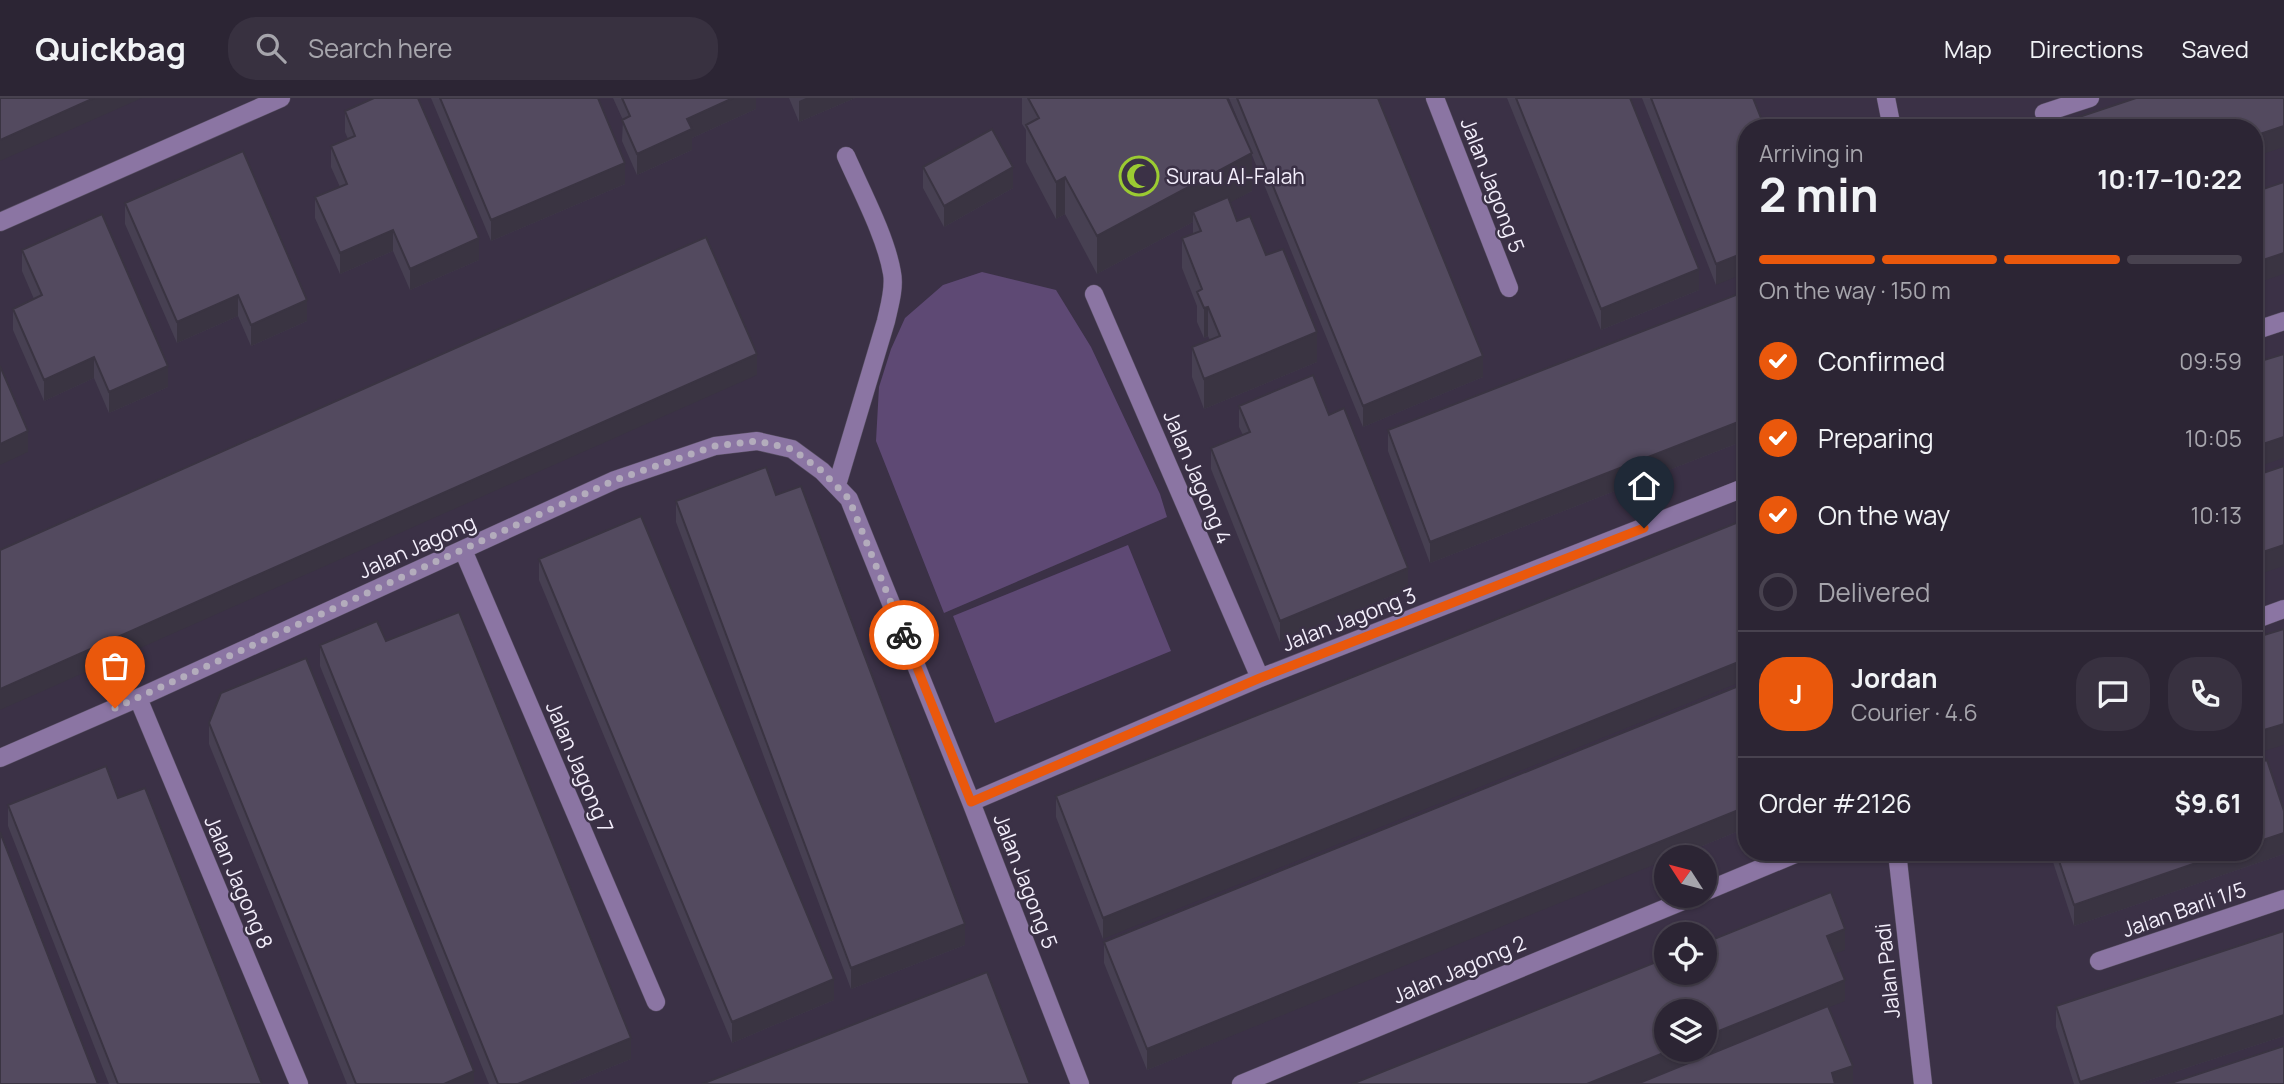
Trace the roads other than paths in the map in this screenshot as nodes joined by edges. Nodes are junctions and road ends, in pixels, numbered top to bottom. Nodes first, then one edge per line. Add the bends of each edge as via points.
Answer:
1 (281, 98) edge
2 (1435, 98) edge
3 (1886, 98) edge
4 (2090, 98) edge
5 (2045, 113) dead end
6 (1890, 119) edge
7 (846, 156) dead end
8 (0, 222) edge
9 (1509, 288) dead end
10 (1094, 294) dead end
11 (2284, 321) edge
12 (2263, 328) edge
13 (837, 485) junction
14 (1738, 491) edge
15 (849, 499) joint
16 (463, 550) junction
17 (2284, 609) edge
18 (2263, 617) edge
19 (1260, 678) junction
20 (138, 698) junction
21 (0, 758) edge
22 (971, 802) junction
23 (1778, 861) edge
24 (1898, 861) edge
25 (1717, 887) edge
26 (2284, 899) edge
27 (1666, 908) edge
28 (2099, 961) dead end
29 (656, 1002) dead end
30 (299, 1084) edge
31 (1080, 1084) edge
32 (1241, 1084) edge
33 (1923, 1084) edge

1 - 8 street
2 - 9 street, Jalan Jagong 5
3 - 6 street
4 - 5 street
7 - 13 street via 893,274 886,321
10 - 19 street, Jalan Jagong 4
11 - 12 street
13 - 15 street, Jalan Jagong
13 - 16 street, Jalan Jagong via 792,449 757,441 715,446 615,480
14 - 19 street, Jalan Jagong 3
15 - 22 street, Jalan Jagong 5
16 - 20 street, Jalan Jagong
16 - 29 street, Jalan Jagong 7
17 - 18 street
19 - 22 street, Jalan Jagong 3
20 - 21 street, Jalan Jagong
20 - 30 street, Jalan Jagong 8
22 - 31 street, Jalan Jagong 5
23 - 25 street
24 - 33 street, Jalan Padi
26 - 28 street, Jalan Barli 1/5
27 - 32 street, Jalan Jagong 2

